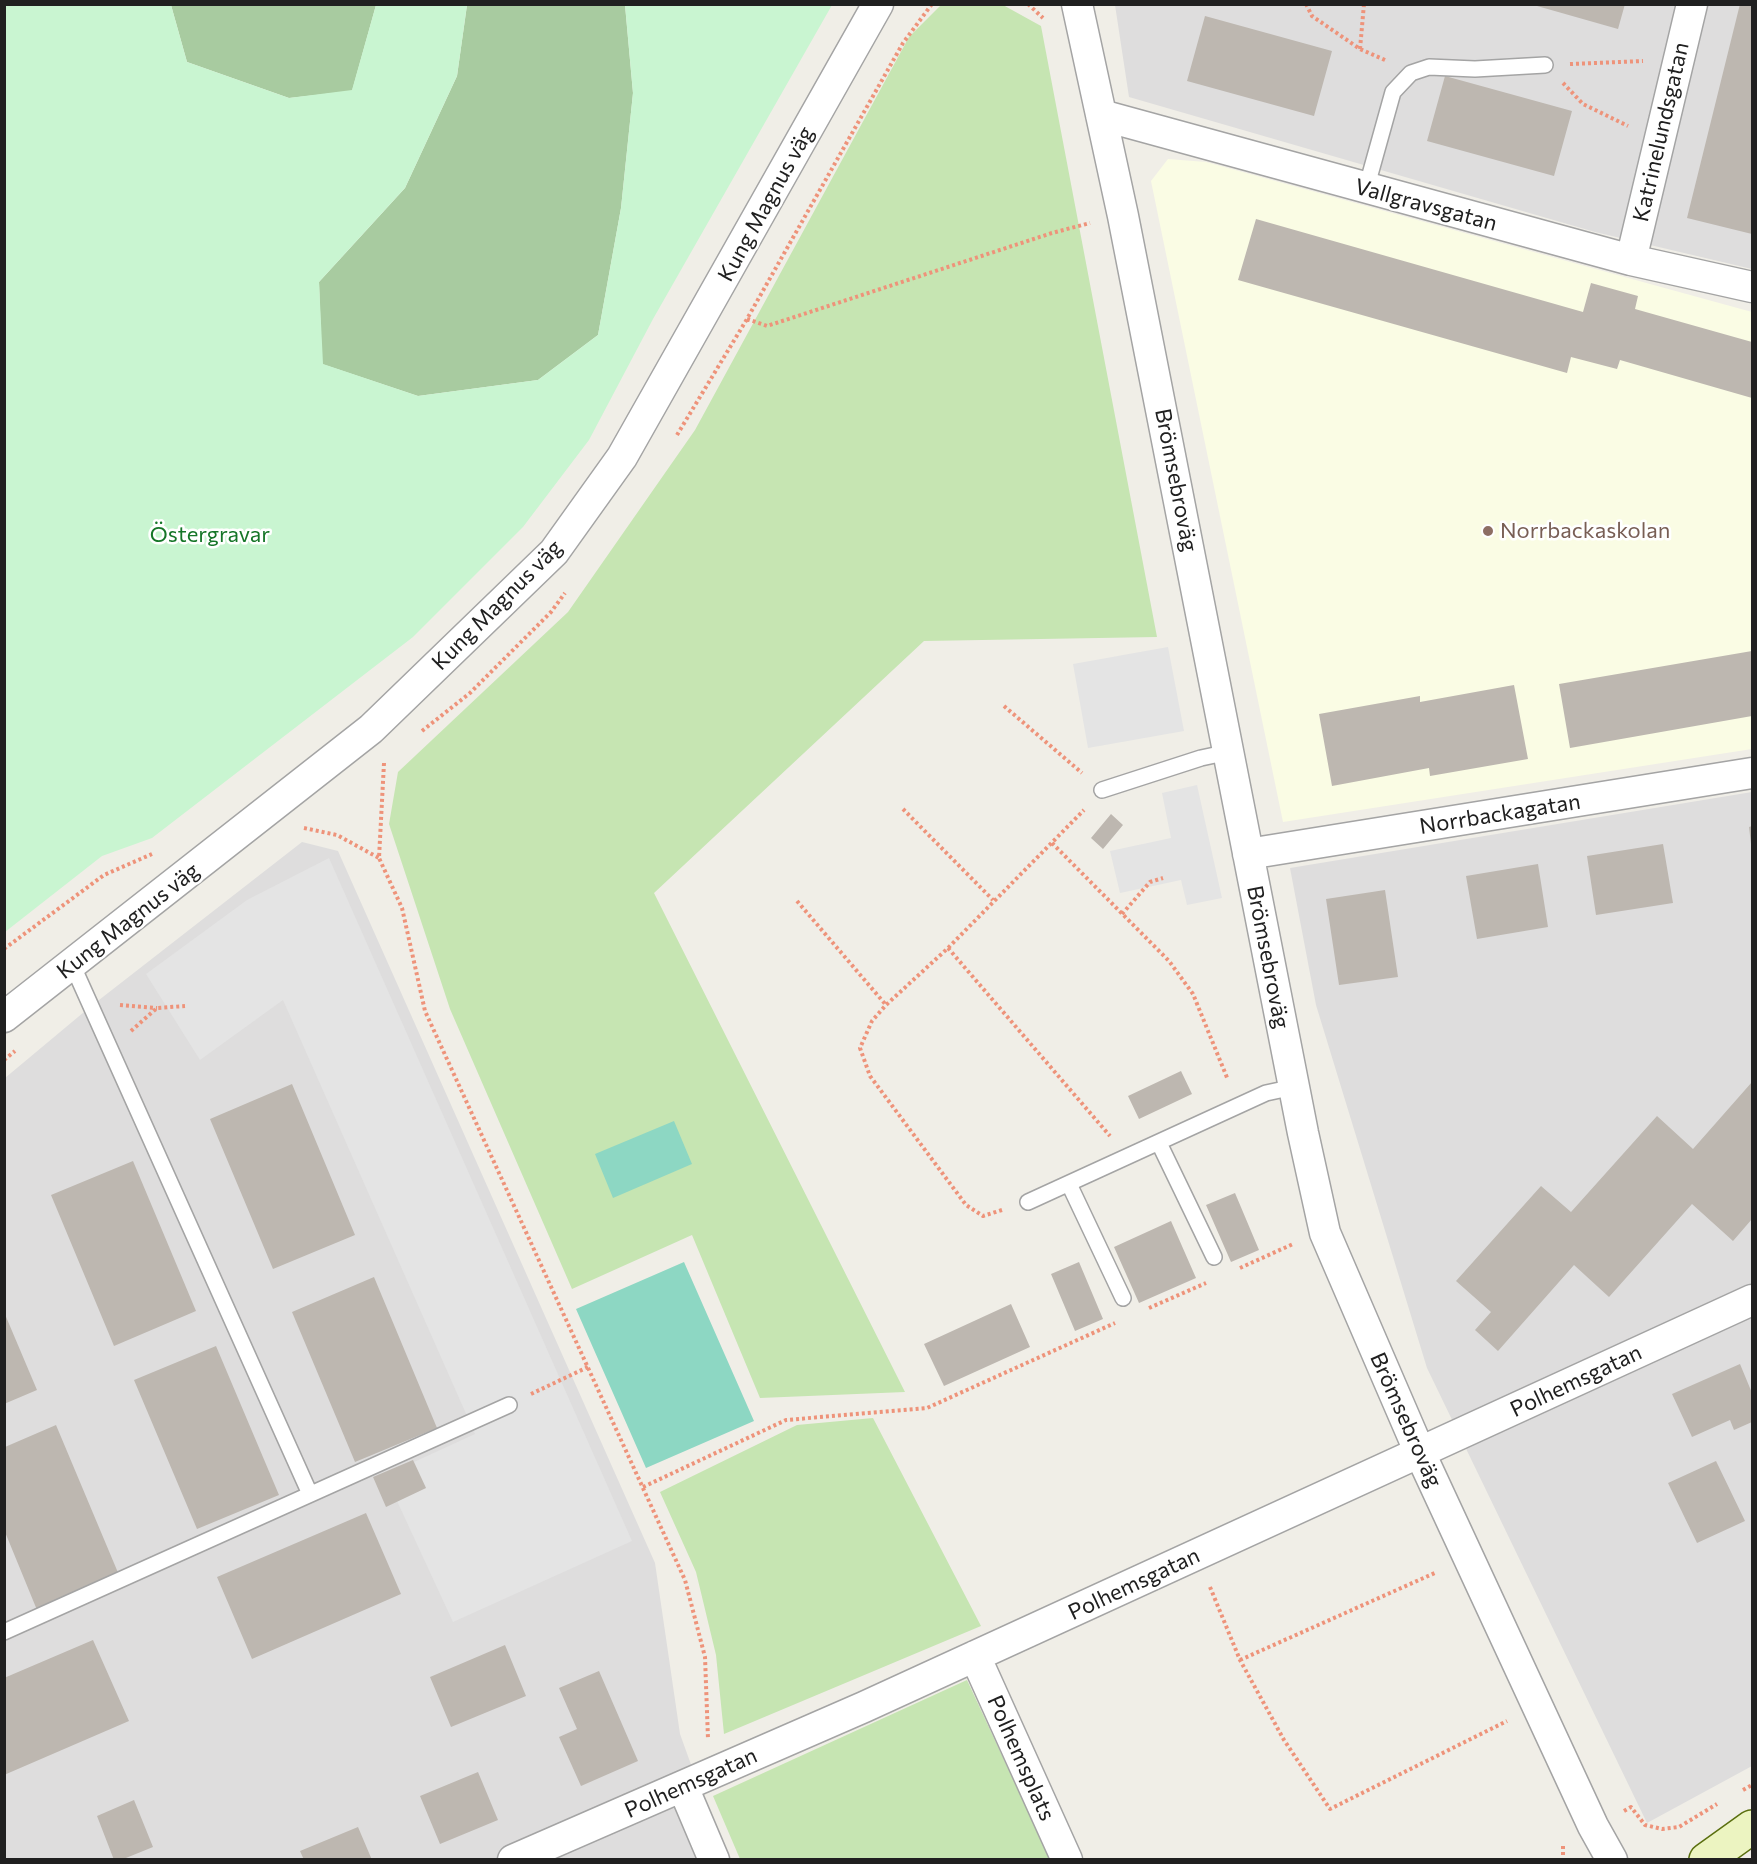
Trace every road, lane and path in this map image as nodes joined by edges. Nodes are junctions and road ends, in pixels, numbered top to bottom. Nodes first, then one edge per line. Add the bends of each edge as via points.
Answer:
1 (878, 4) edge
2 (1077, 4) edge
3 (1306, 4) edge
4 (1364, 4) edge
5 (1692, 4) edge
6 (1360, 49) junction
7 (1677, 59) junction
8 (1545, 65) junction
9 (1411, 74) junction
10 (1101, 115) junction
11 (1658, 140) junction
12 (1366, 189) junction
13 (1123, 216) junction
14 (1631, 260) junction
15 (1752, 287) edge
16 (747, 319) dead end
17 (1004, 706) dead end
18 (1229, 752) junction
19 (384, 762) dead end
20 (1752, 774) edge
21 (1102, 790) junction
22 (903, 809) dead end
23 (300, 827) dead end
24 (1052, 843) junction
25 (159, 851) dead end
26 (1248, 854) junction
27 (379, 858) junction
28 (1163, 878) dead end
29 (993, 900) junction
30 (797, 901) dead end
31 (1122, 914) junction
32 (948, 948) junction
33 (4, 949) edge
34 (72, 964) junction
35 (886, 1005) junction
36 (185, 1006) dead end
37 (4, 1017) edge
38 (111, 1050) junction
39 (1294, 1087) junction
40 (1239, 1107) junction
41 (1159, 1143) junction
42 (1128, 1157) junction
43 (1069, 1184) junction
44 (1028, 1202) joint
45 (1298, 1242) dead end
46 (1214, 1257) dead end
47 (1233, 1271) dead end
48 (1211, 1281) dead end
49 (1123, 1298) dead end
50 (1752, 1300) edge
51 (1145, 1310) dead end
52 (1123, 1320) dead end
53 (588, 1367) junction
54 (554, 1382) dead end
55 (509, 1405) dead end
56 (1420, 1453) junction
57 (642, 1487) junction
58 (310, 1494) junction
59 (1197, 1555) junction
60 (1440, 1571) dead end
61 (4, 1632) edge
62 (975, 1656) junction
63 (1240, 1660) junction
64 (1508, 1720) dead end
65 (717, 1771) junction
66 (1752, 1785) edge
67 (683, 1787) junction
68 (1733, 1795) dead end
69 (1724, 1800) dead end
70 (1593, 1826) junction
71 (1752, 1827) edge
72 (513, 1860) edge
73 (714, 1860) edge
74 (1067, 1860) edge
75 (1563, 1860) edge
76 (1612, 1860) edge
77 (1706, 1860) edge

1 - 34 street, Kung Magnus väg via 622,457 554,552 371,729
2 - 10 street, Brömsebroväg
3 - 6 path via 1312,16
4 - 6 path
5 - 7 street, Katrinelundsgatan
6 - 9 path
7 - 8 path
7 - 11 street, Katrinelundsgatan
8 - 9 lane via 1429,67
8 - 11 path via 1583,104
9 - 12 lane via 1393,92
10 - 12 street, Vallgravsgatan
10 - 13 street, Brömsebroväg
11 - 14 street, Katrinelundsgatan
12 - 14 street, Vallgravsgatan
13 - 16 path via 1052,232 767,326
13 - 18 street, Brömsebroväg
14 - 15 street, Vallgravsgatan
17 - 21 path
18 - 21 lane
18 - 26 street, Brömsebroväg
19 - 27 path
20 - 26 street, Norrbackagatan
21 - 24 path
22 - 29 path
23 - 27 path via 337,835
24 - 29 path
24 - 31 path
25 - 33 path via 104,875
26 - 39 street, Brömsebroväg
27 - 53 path via 402,908 425,1011
28 - 31 path via 1150,882
29 - 32 path
30 - 35 path
31 - 40 path via 1169,961 1193,994
32 - 35 path
32 - 42 path
34 - 37 street, Kung Magnus väg
34 - 38 lane
35 - 44 path via 860,1048 870,1076 966,1205 983,1216
36 - 38 path via 157,1008
38 - 58 lane
39 - 40 lane
39 - 56 street, Brömsebroväg via 1325,1233
40 - 41 lane
41 - 42 lane
41 - 46 lane
42 - 43 lane
43 - 44 lane
43 - 49 lane
45 - 47 path
48 - 51 path
50 - 56 street, Polhemsgatan
52 - 57 path via 927,1408 786,1420
53 - 54 path
53 - 57 path
55 - 58 lane
56 - 59 street, Polhemsgatan
56 - 70 street, Brömsebroväg
57 - 65 path via 686,1580 705,1657 709,1749
58 - 61 lane
59 - 62 street, Polhemsgatan
59 - 63 path
60 - 63 path
62 - 65 street, Polhemsgatan
62 - 74 street, Polhemsplats
63 - 64 path via 1284,1740 1330,1809
65 - 67 street, Polhemsgatan
66 - 68 path
67 - 72 street, Polhemsgatan
67 - 73 street
69 - 70 path via 1679,1827 1645,1825 1631,1807
70 - 75 path via 1562,1841
70 - 76 street, Brömsebroväg
71 - 77 main road

